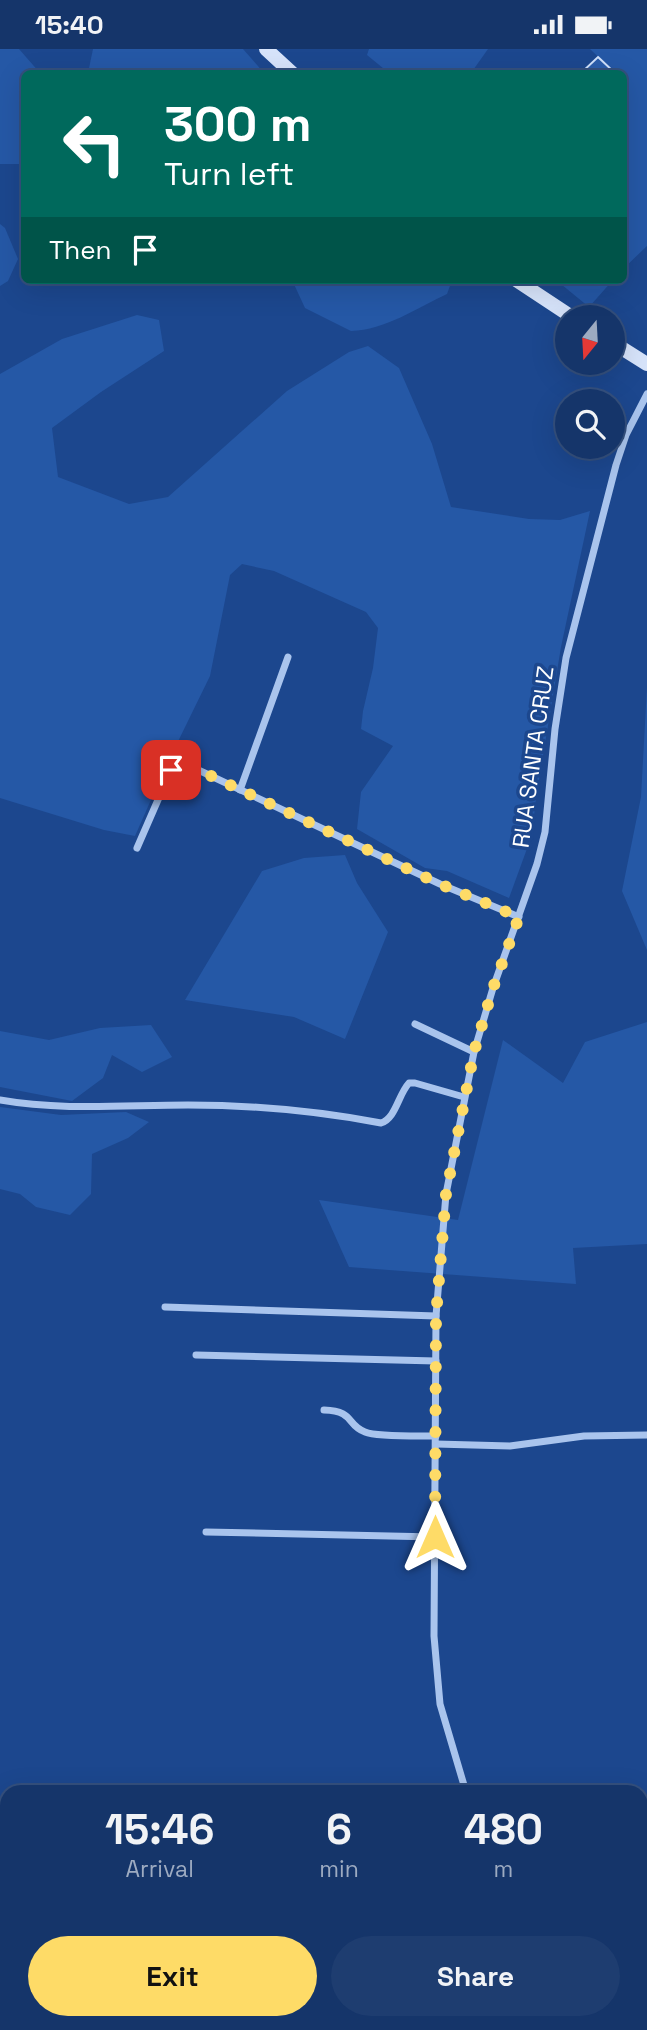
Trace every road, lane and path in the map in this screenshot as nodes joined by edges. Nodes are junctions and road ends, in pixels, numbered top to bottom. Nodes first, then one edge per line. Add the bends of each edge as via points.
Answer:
1 (267, 49) edge
2 (289, 70) edge
3 (522, 284) edge
4 (555, 306) edge
5 (625, 350) edge
6 (647, 364) edge
7 (647, 394) edge
8 (288, 657) dead end
9 (240, 789) junction
10 (137, 848) dead end
11 (519, 917) junction
12 (415, 1024) dead end
13 (474, 1052) junction
14 (464, 1097) junction
15 (0, 1100) edge
16 (165, 1307) dead end
17 (436, 1316) junction
18 (196, 1355) dead end
19 (436, 1361) junction
20 (324, 1410) dead end
21 (647, 1435) edge
22 (436, 1440) junction
23 (206, 1532) dead end
24 (435, 1537) junction
25 (464, 1785) edge

1 - 2 main road
3 - 4 main road
5 - 6 main road
7 - 11 street, RUA SANTA CRUZ via 616,465 566,658 545,832
8 - 9 street
9 - 10 street via 194,768 171,770
9 - 11 street
11 - 13 street, RUA SANTA CRUZ
12 - 13 street
13 - 14 street, RUA SANTA CRUZ
14 - 15 street via 409,1083 390,1117 381,1123 331,1114 213,1105 69,1106
14 - 17 street, RUA SANTA CRUZ via 446,1194
16 - 17 street
17 - 19 street, RUA SANTA CRUZ
18 - 19 street
19 - 22 street, RUA SANTA CRUZ
20 - 22 street via 342,1412 369,1434
21 - 22 street via 584,1436 510,1446
22 - 24 street, RUA SANTA CRUZ
23 - 24 street
24 - 25 street, RUA SANTA CRUZ via 434,1636 440,1704

